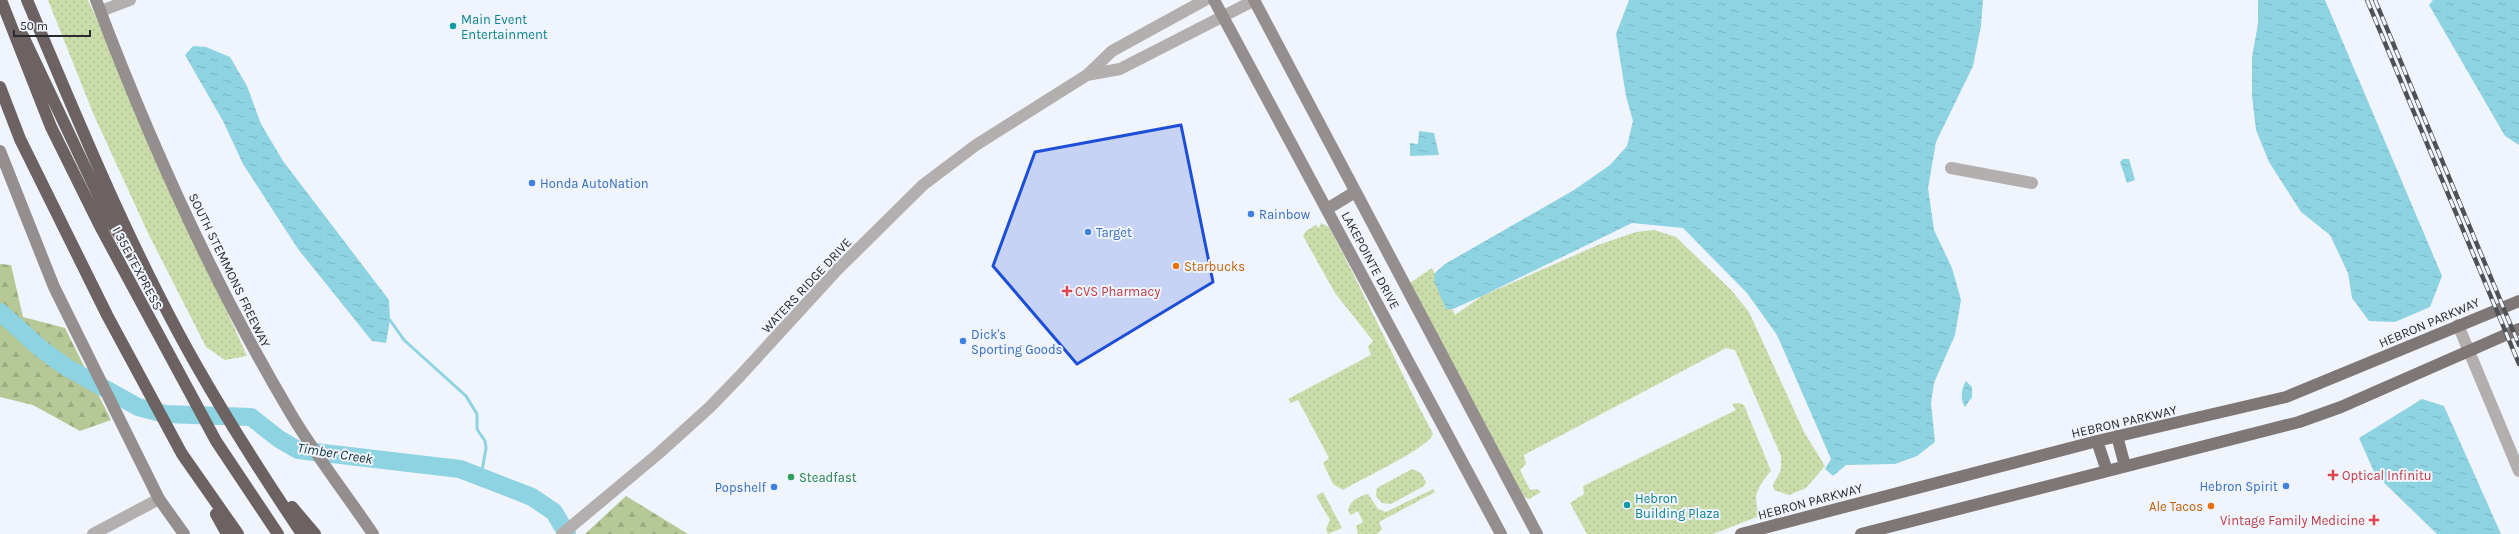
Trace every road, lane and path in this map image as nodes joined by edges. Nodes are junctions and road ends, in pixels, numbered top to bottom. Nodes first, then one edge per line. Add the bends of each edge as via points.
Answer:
1 (1, 0) edge
2 (6, 0) edge
3 (27, 0) edge
4 (130, 0) edge
5 (1206, 0) edge
6 (1214, 0) edge
7 (1254, 0) edge
8 (98, 6) edge
9 (1223, 16) junction
10 (1087, 75) junction
11 (0, 87) edge
12 (0, 151) edge
13 (1951, 168) dead end
14 (2032, 183) dead end
15 (1356, 192) junction
16 (1328, 209) junction
17 (2519, 301) edge
18 (170, 318) junction
19 (2458, 325) junction
20 (2516, 331) edge
21 (2469, 352) junction
22 (2117, 436) junction
23 (216, 441) junction
24 (2097, 441) junction
25 (182, 454) junction
26 (2125, 466) junction
27 (260, 470) junction
28 (2519, 470) edge
29 (2107, 471) junction
30 (159, 499) junction
31 (1772, 530) edge
32 (93, 534) edge
33 (184, 534) edge
34 (227, 534) edge
35 (238, 534) edge
36 (269, 534) edge
37 (278, 534) edge
38 (302, 534) edge
39 (315, 534) edge
40 (373, 534) edge
41 (562, 534) edge
42 (1501, 534) edge
43 (1537, 534) edge
44 (1742, 534) edge
45 (1861, 534) edge

1 - 23 highway, I 35E TEXPRESS via 51,127 136,294
2 - 18 highway via 110,220
3 - 18 highway via 99,168
4 - 8 street
5 - 10 street, WATERS RIDGE DRIVE via 1112,51
6 - 9 main road, LAKEPOINTE DRIVE
7 - 9 street, WATERS RIDGE DRIVE
7 - 15 main road, LAKEPOINTE DRIVE
8 - 40 main road, SOUTH STEMMONS FREEWAY via 174,187 228,302 251,346 319,459
9 - 10 street, WATERS RIDGE DRIVE via 1120,69
9 - 16 main road, LAKEPOINTE DRIVE
10 - 41 street, WATERS RIDGE DRIVE via 976,145 923,185 837,270 715,402 658,454
11 - 25 highway via 20,139 107,316
12 - 30 main road via 54,287
13 - 14 street
15 - 16 main road
15 - 43 main road, LAKEPOINTE DRIVE
16 - 42 main road, LAKEPOINTE DRIVE
17 - 19 main road, HEBRON PARKWAY
18 - 27 highway
19 - 21 street
19 - 22 main road, HEBRON PARKWAY via 2298,393
20 - 21 main road
21 - 26 main road via 2341,407 2299,422
21 - 28 street
22 - 24 main road, HEBRON PARKWAY
22 - 26 main road
23 - 36 highway
23 - 37 highway, I 35E TEXPRESS
24 - 29 main road
24 - 31 main road, HEBRON PARKWAY
25 - 34 highway
25 - 35 highway
26 - 29 main road
27 - 38 highway
27 - 39 highway
29 - 45 main road
30 - 32 street
30 - 33 main road
31 - 44 main road, HEBRON PARKWAY

